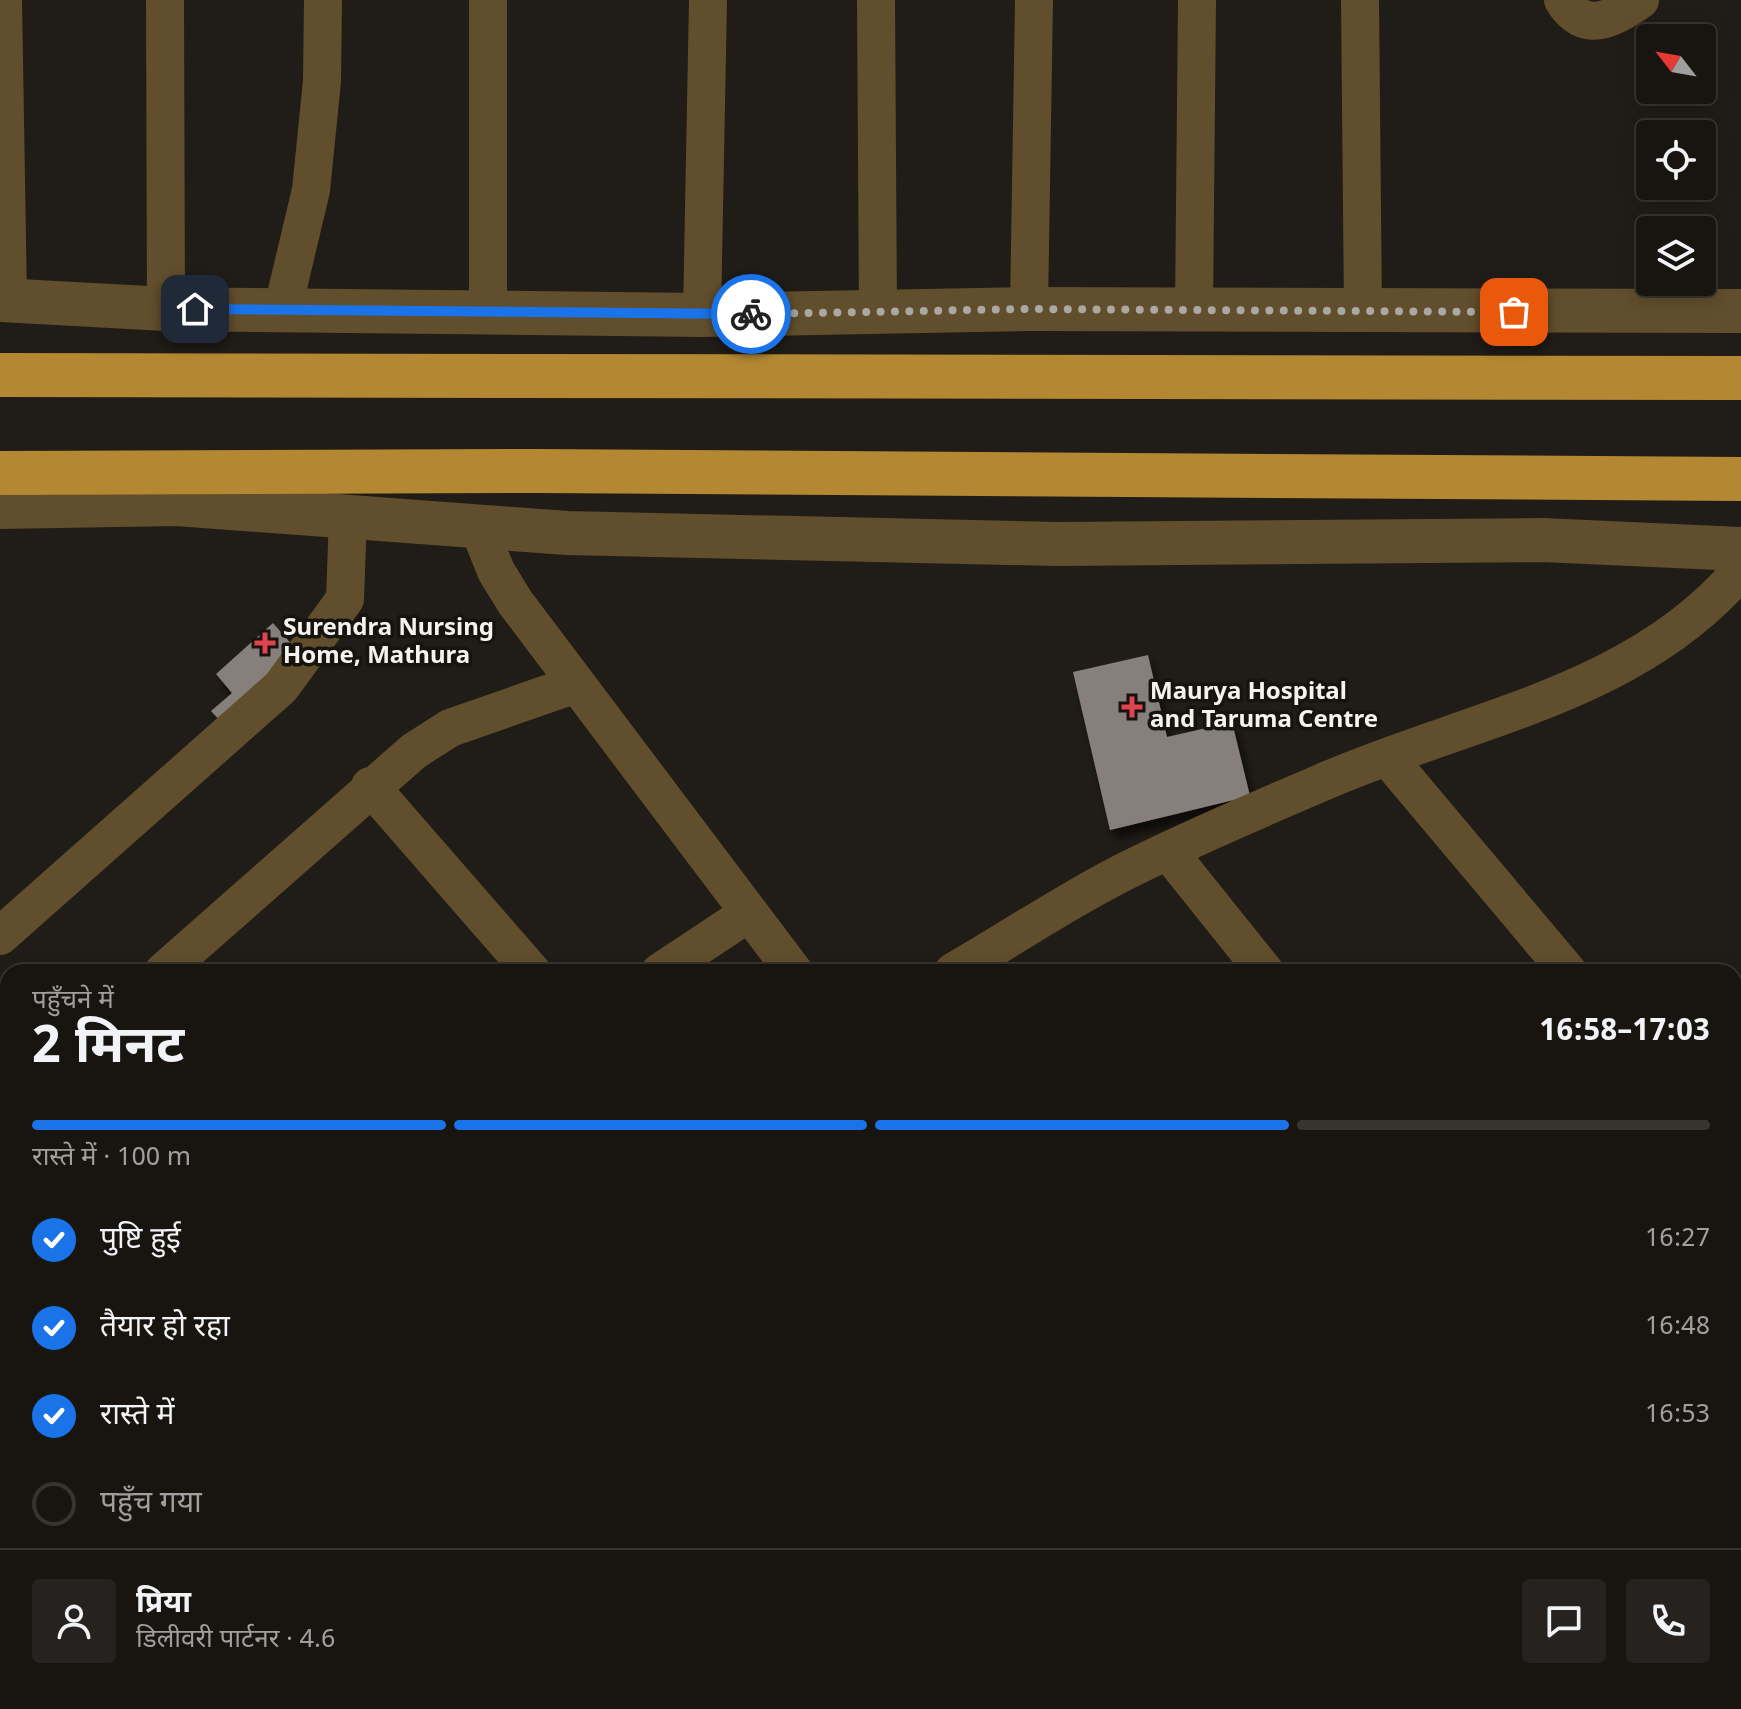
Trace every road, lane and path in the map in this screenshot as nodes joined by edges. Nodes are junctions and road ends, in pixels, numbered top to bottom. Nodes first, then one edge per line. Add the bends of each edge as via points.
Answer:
1 (3, 0) edge
2 (165, 0) edge
3 (323, 0) edge
4 (488, 0) edge
5 (708, 0) edge
6 (876, 0) edge
7 (1034, 0) edge
8 (1197, 0) edge
9 (1360, 0) edge
10 (1563, 0) edge
11 (1640, 0) edge
12 (4, 300) edge
13 (283, 308) junction
14 (166, 309) junction
15 (1029, 309) junction
16 (488, 310) junction
17 (1194, 310) junction
18 (1741, 311) edge
19 (1363, 312) junction
20 (878, 313) junction
21 (702, 315) junction
22 (0, 375) edge
23 (1741, 378) edge
24 (0, 473) edge
25 (1741, 479) edge
26 (0, 507) edge
27 (348, 516) junction
28 (478, 526) junction
29 (1741, 549) edge
30 (1741, 570) edge
31 (576, 684) junction
32 (1388, 758) junction
33 (370, 786) junction
34 (1168, 851) junction
35 (749, 913) junction
36 (0, 936) edge
37 (172, 964) edge
38 (525, 964) edge
39 (672, 964) edge
40 (788, 964) edge
41 (968, 964) edge
42 (1259, 964) edge
43 (1561, 964) edge

1 - 12 street
2 - 14 street
3 - 13 street via 322,81 311,190
4 - 16 street
5 - 21 street
6 - 20 street
7 - 15 street
8 - 17 street
9 - 19 street
10 - 11 street via 1577,15 1601,23
12 - 14 street
13 - 14 street
13 - 16 street
15 - 17 street
15 - 20 street
16 - 21 street
17 - 19 street
18 - 19 street
20 - 21 street
22 - 23 highway
24 - 25 highway
26 - 27 street via 177,504
27 - 28 street
27 - 36 street via 345,599 281,687
28 - 29 street via 567,533 1057,544 1542,540
28 - 31 street via 515,602
30 - 32 street via 1691,619 1630,660 1562,694
31 - 33 street via 450,728
31 - 35 street
32 - 34 street
32 - 43 street
33 - 37 street
33 - 38 street
34 - 41 street
34 - 42 street
35 - 39 street
35 - 40 street

